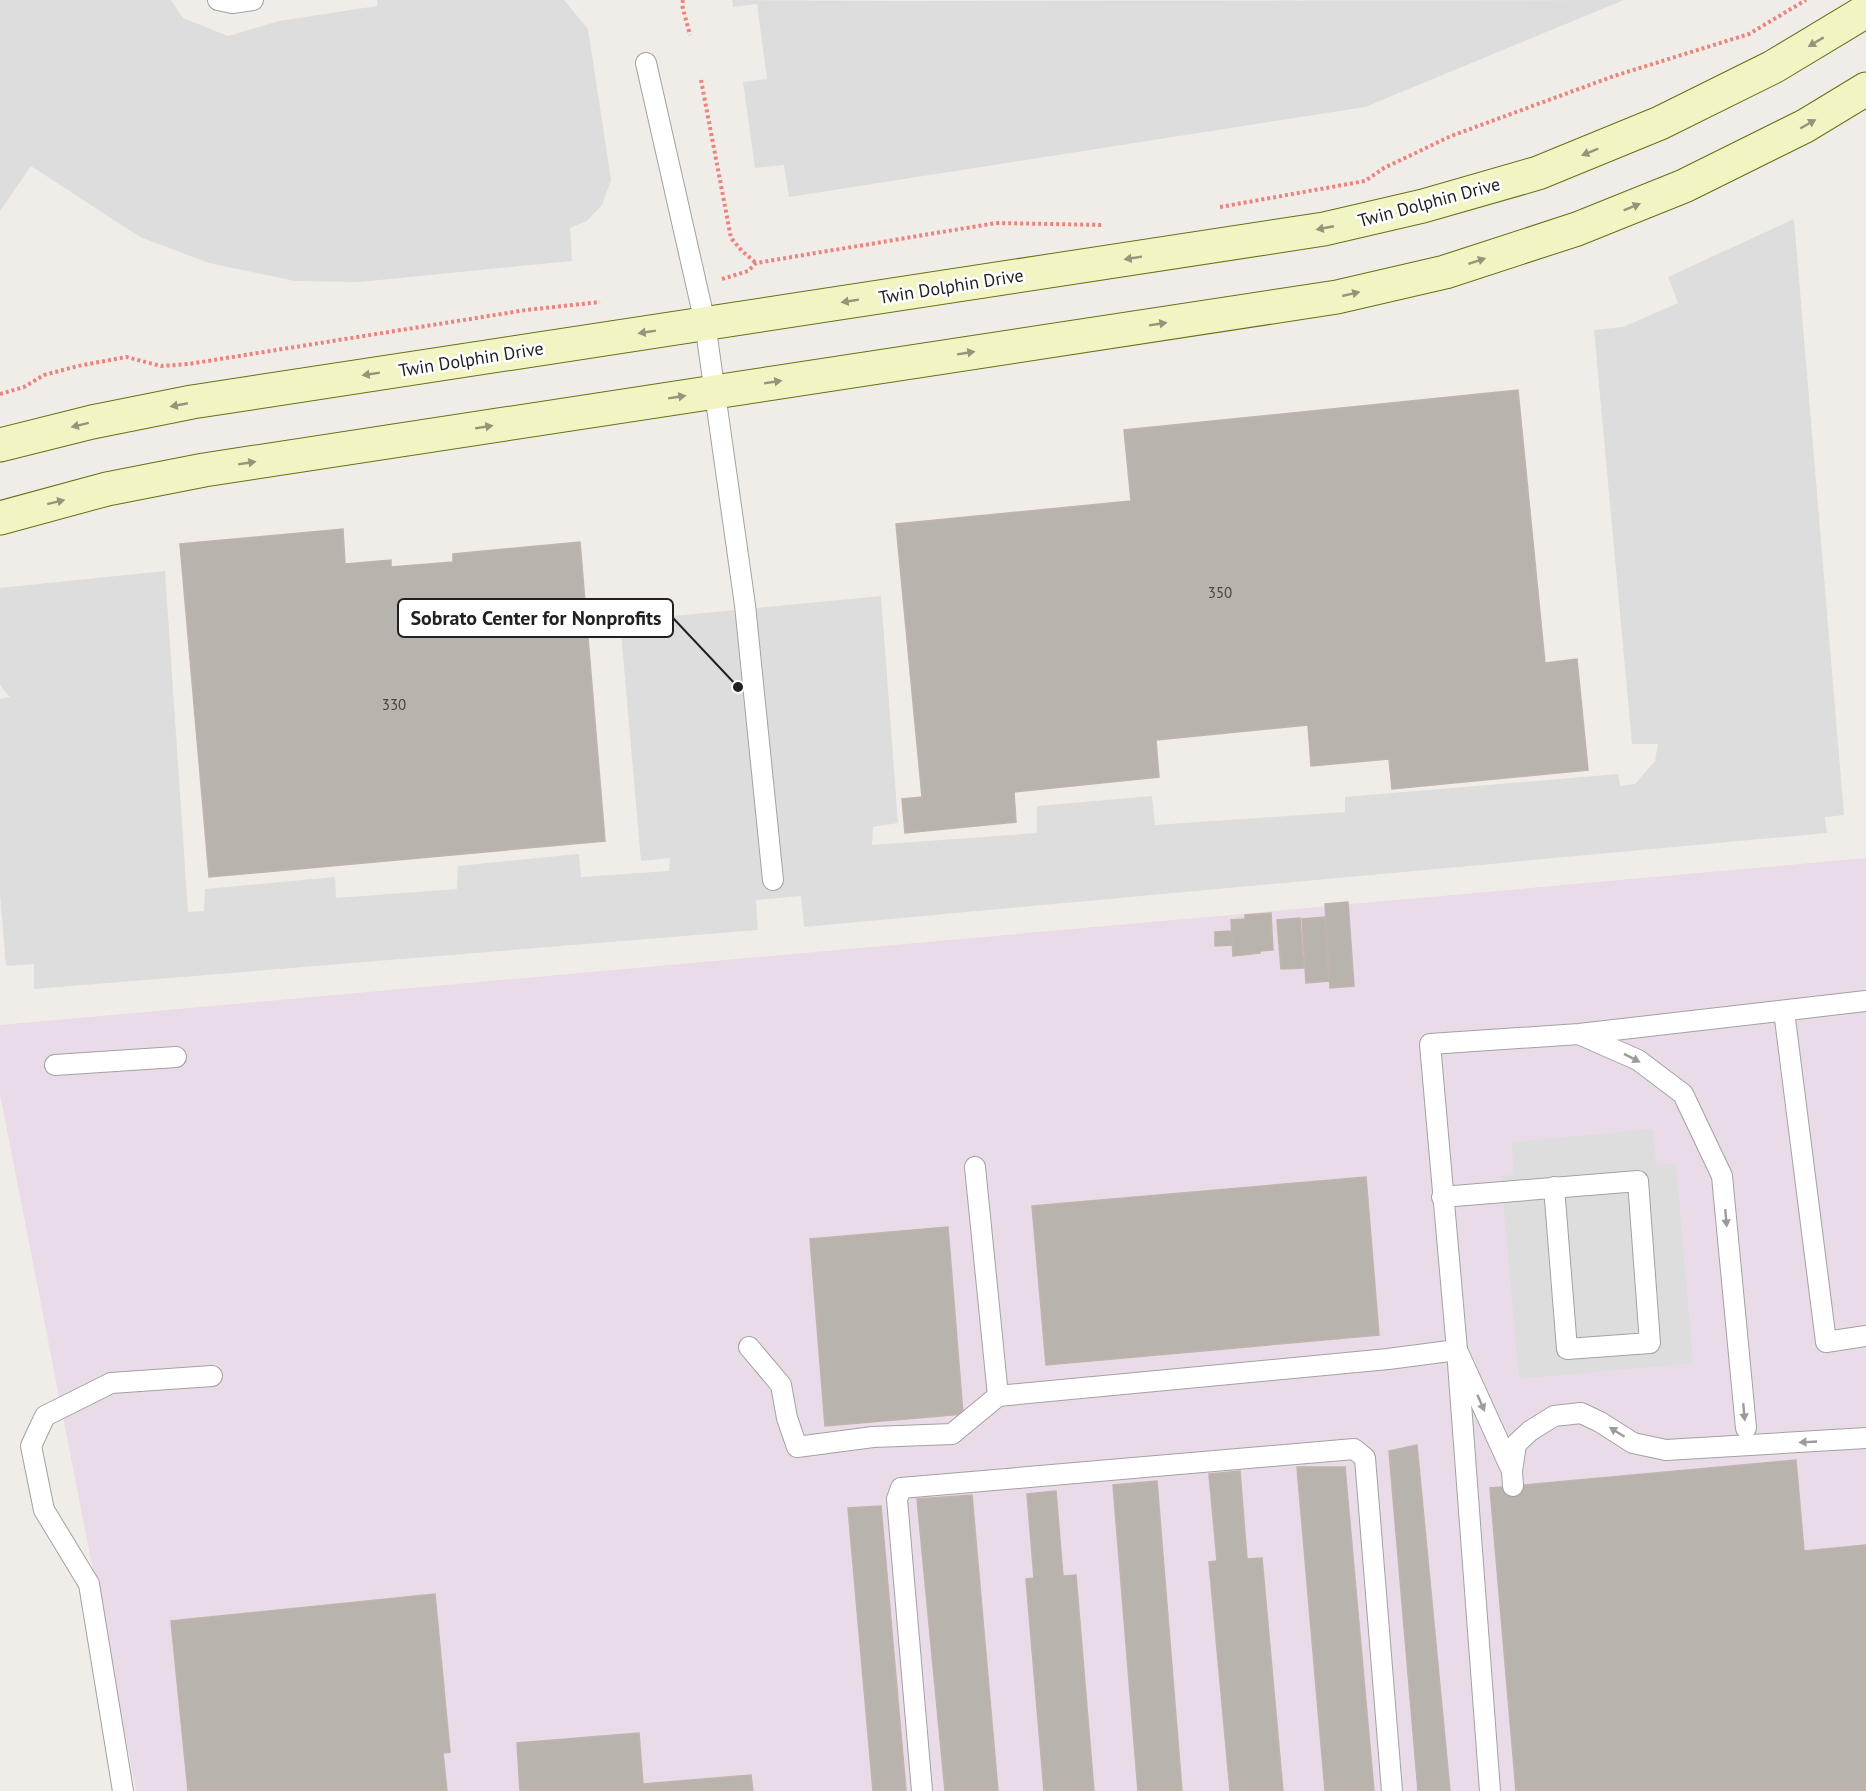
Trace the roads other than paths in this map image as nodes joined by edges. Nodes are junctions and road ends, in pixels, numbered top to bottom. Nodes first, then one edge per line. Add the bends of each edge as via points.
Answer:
1 (218, 0) edge
2 (253, 0) edge
3 (1866, 12) edge
4 (646, 63) dead end
5 (1866, 89) edge
6 (705, 323) junction
7 (715, 391) junction
8 (0, 445) edge
9 (0, 518) edge
10 (773, 880) dead end
11 (1866, 1001) edge
12 (1784, 1011) junction
13 (1579, 1034) junction
14 (176, 1057) dead end
15 (55, 1065) dead end
16 (975, 1167) dead end
17 (1554, 1187) junction
18 (1442, 1197) junction
19 (1866, 1336) edge
20 (749, 1347) dead end
21 (1457, 1350) junction
22 (212, 1376) dead end
23 (998, 1396) junction
24 (1746, 1428) dead end
25 (1866, 1438) edge
26 (123, 1791) edge
27 (922, 1791) edge
28 (1392, 1791) edge
29 (1490, 1791) edge

1 - 2 lane
3 -> 6 main road, Twin Dolphin Drive via 1773,67 1660,123 1538,173 1423,206 1324,229
4 - 6 lane
7 -> 5 main road via 1337,297 1445,272 1577,229 1684,186 1805,126
6 - 7 lane
6 -> 8 main road, Twin Dolphin Drive via 192,402
9 -> 7 main road via 107,489 204,470
7 - 10 lane via 745,604
11 - 12 lane
12 - 13 lane
12 - 19 lane via 1826,1342
13 - 18 lane via 1430,1044
13 -> 24 lane via 1638,1060 1683,1094 1722,1176
14 - 15 lane
16 - 23 lane
17 - 17 lane via 1638,1181 1650,1342 1567,1349
17 - 18 lane
18 - 21 lane
20 - 23 lane via 781,1385 796,1447 873,1437 951,1434
21 - 23 lane
21 - 25 lane via 1512,1478 1516,1444 1554,1416 1581,1413 1633,1443 1666,1450
21 - 29 lane
22 - 26 lane via 111,1383 45,1416 31,1446 44,1510 89,1584
27 - 28 lane via 897,1499 901,1488 1354,1449 1365,1458

